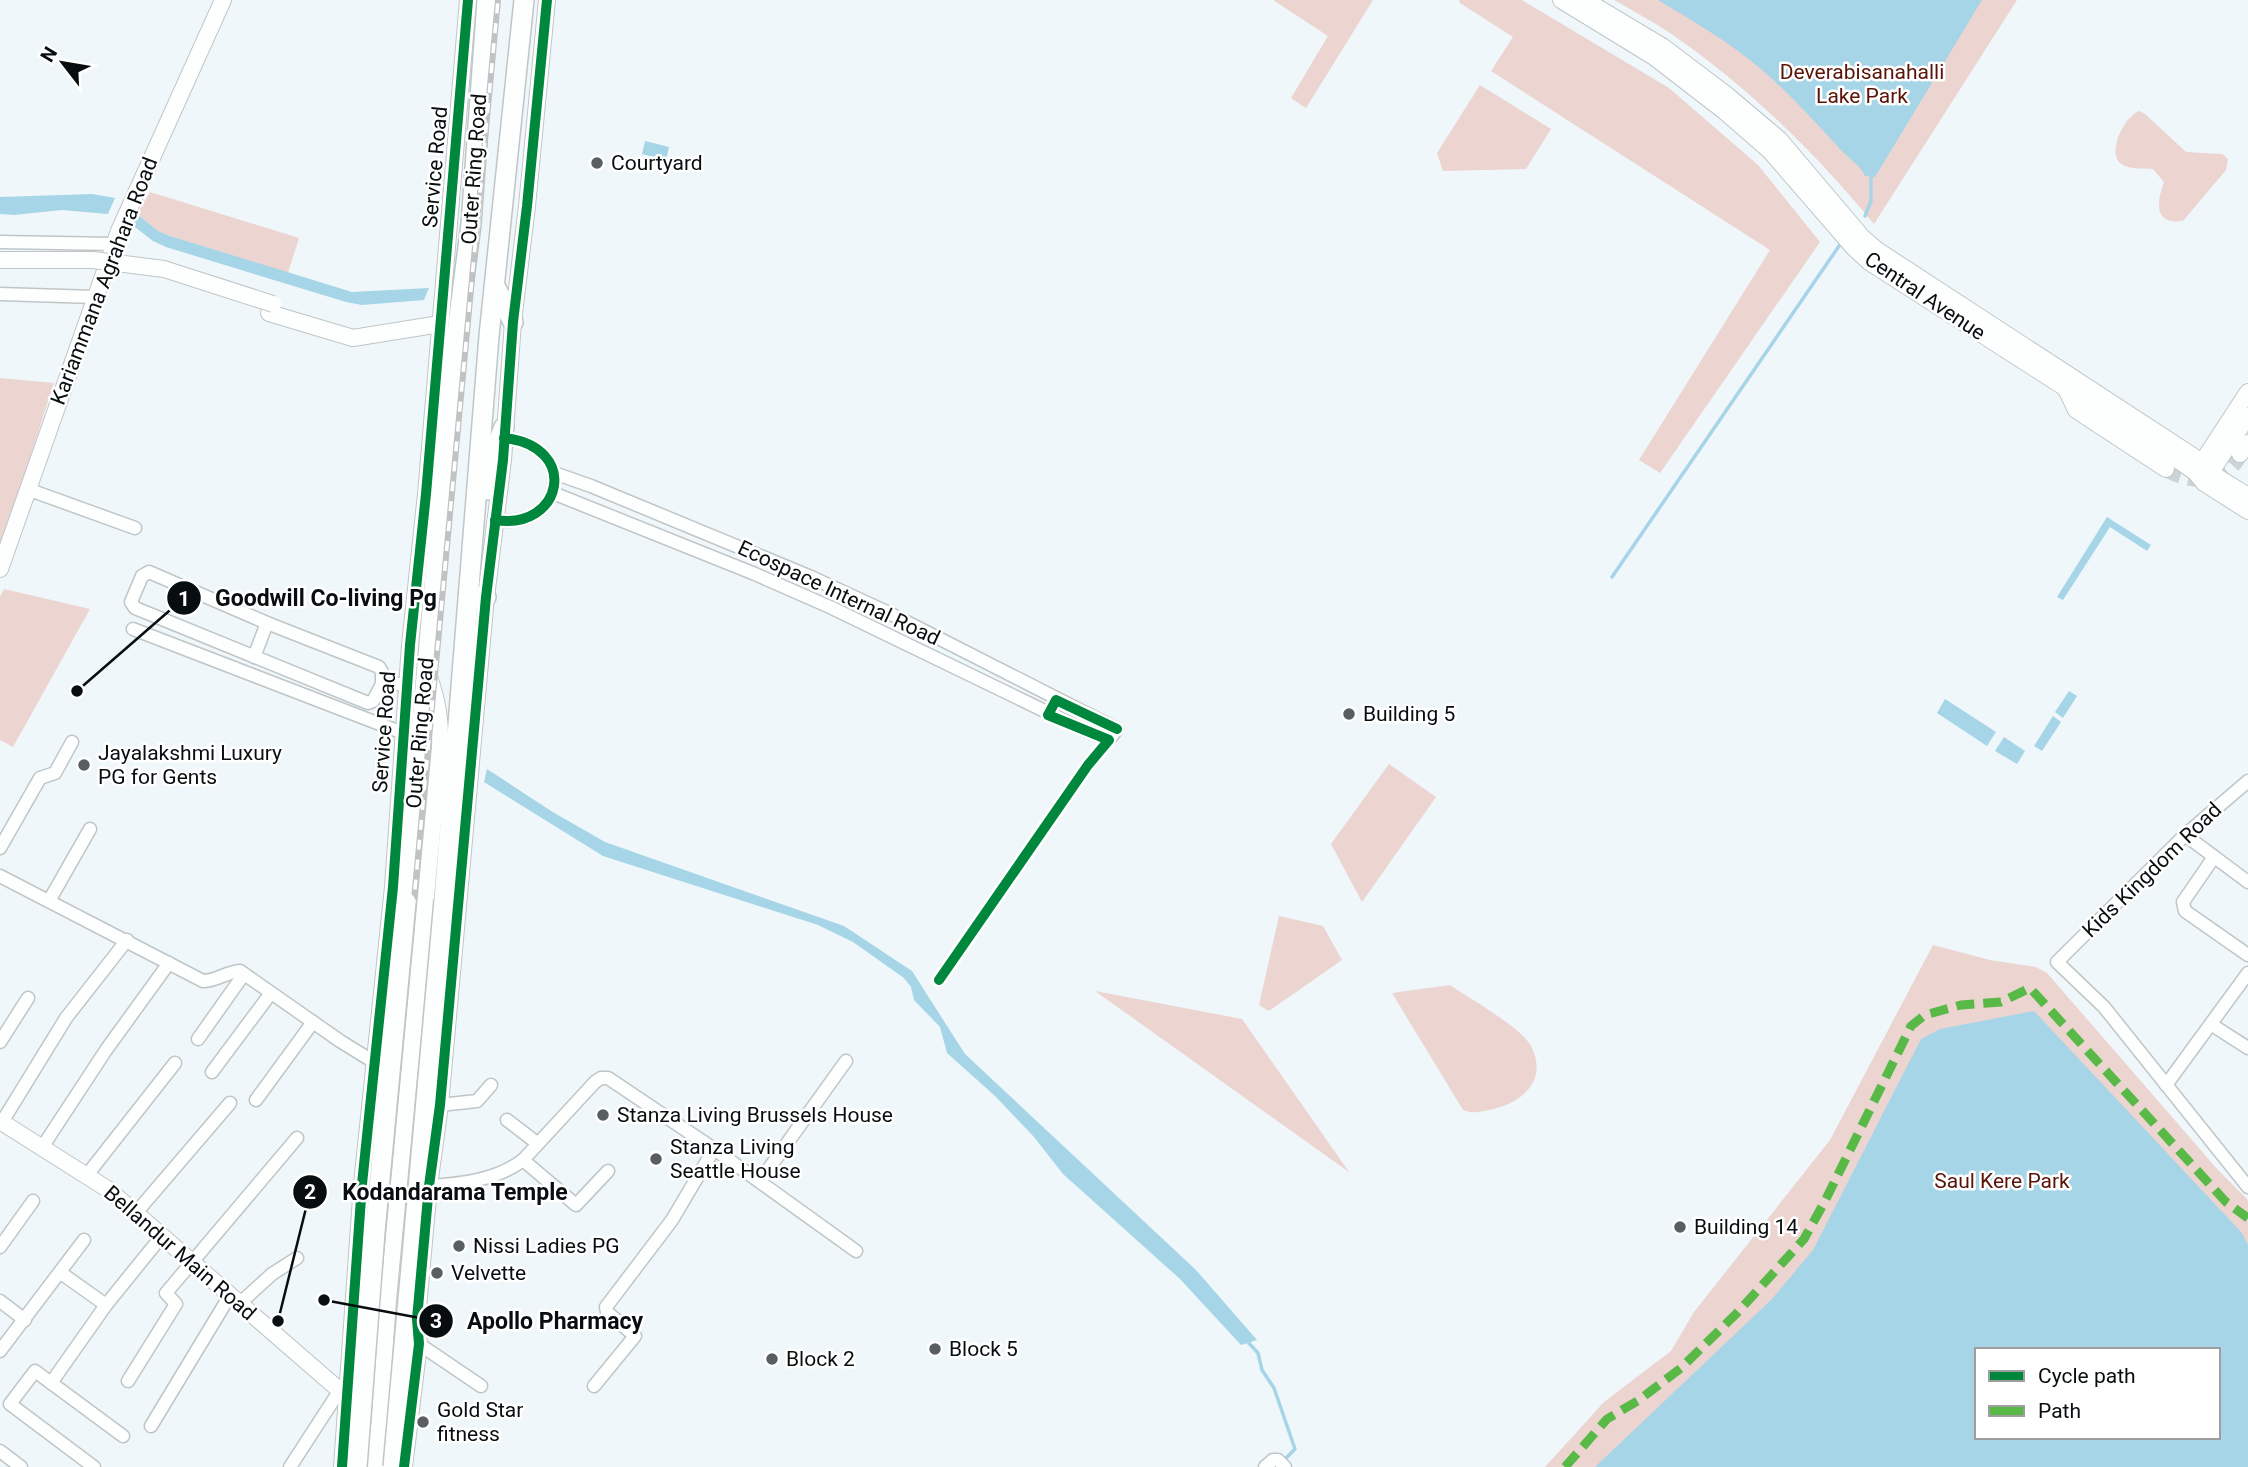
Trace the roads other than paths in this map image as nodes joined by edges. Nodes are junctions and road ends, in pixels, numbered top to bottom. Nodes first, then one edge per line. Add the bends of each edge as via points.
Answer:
1 (223, 0) edge
2 (468, 0) edge
3 (487, 0) edge
4 (499, 0) edge
5 (524, 0) edge
6 (547, 0) edge
7 (1562, 0) edge
8 (1585, 0) edge
9 (116, 238) junction
10 (0, 242) edge
11 (0, 260) edge
12 (467, 262) junction
13 (0, 270) edge
14 (494, 285) junction
15 (0, 294) edge
16 (95, 297) junction
17 (271, 308) junction
18 (440, 319) junction
19 (513, 323) junction
20 (2066, 388) junction
21 (2248, 392) edge
22 (2248, 416) edge
23 (509, 435) junction
24 (438, 453) junction
25 (2166, 468) tunnel mouth
26 (2203, 472) junction
27 (554, 473) junction
28 (27, 489) junction
29 (552, 492) junction
30 (2248, 496) edge
31 (2248, 511) edge
32 (475, 517) junction
33 (503, 521) junction
34 (135, 528) dead end
35 (0, 569) edge
36 (838, 589) junction
37 (477, 597) junction
38 (830, 607) junction
39 (267, 623) junction
40 (133, 629) dead end
41 (958, 648) junction
42 (254, 657) junction
43 (949, 665) junction
44 (426, 669) junction
45 (382, 684) junction
46 (407, 684) junction
47 (1056, 699) junction
48 (1048, 715) junction
49 (1092, 718) junction
50 (1084, 730) junction
51 (403, 733) junction
52 (72, 742) dead end
53 (2248, 781) edge
54 (90, 828) dead end
55 (2185, 835) junction
56 (0, 848) edge
57 (2214, 857) junction
58 (0, 876) edge
59 (2248, 882) edge
60 (49, 901) junction
61 (127, 940) junction
62 (2248, 955) edge
63 (169, 963) junction
64 (2248, 973) edge
65 (244, 974) junction
66 (271, 993) junction
67 (28, 998) dead end
68 (313, 1022) junction
69 (2212, 1025) junction
70 (198, 1039) dead end
71 (0, 1042) edge
72 (2248, 1048) edge
73 (846, 1060) dead end
74 (374, 1062) junction
75 (175, 1063) dead end
76 (212, 1072) dead end
77 (491, 1085) dead end
78 (2166, 1085) junction
79 (256, 1100) dead end
80 (230, 1103) dead end
81 (440, 1105) junction
82 (507, 1120) dead end
83 (1, 1122) edge
84 (297, 1138) dead end
85 (537, 1143) junction
86 (43, 1146) junction
87 (714, 1149) junction
88 (523, 1160) junction
89 (608, 1171) dead end
90 (87, 1175) junction
91 (760, 1181) junction
92 (429, 1186) junction
93 (2248, 1187) edge
94 (33, 1201) dead end
95 (135, 1214) junction
96 (161, 1237) junction
97 (84, 1240) dead end
98 (0, 1247) edge
99 (856, 1251) dead end
100 (297, 1258) dead end
101 (190, 1262) junction
102 (61, 1273) junction
103 (353, 1299) junction
104 (0, 1301) edge
105 (234, 1301) junction
106 (106, 1305) junction
107 (25, 1320) junction
108 (386, 1325) junction
109 (419, 1344) junction
110 (0, 1351) edge
111 (128, 1381) dead end
112 (51, 1383) junction
113 (481, 1386) dead end
114 (594, 1386) dead end
115 (344, 1394) junction
116 (151, 1426) dead end
117 (379, 1430) junction
118 (123, 1436) dead end
119 (0, 1451) edge
120 (404, 1464) edge
121 (21, 1467) edge
122 (94, 1467) edge
123 (290, 1467) edge
124 (342, 1467) edge
125 (357, 1467) edge
126 (376, 1467) edge

1 - 9 street, Kariammana Agrahara Road
2 - 18 street, Service Road
3 - 12 highway, Outer Ring Road
4 - 12 highway via 482,220
5 - 14 highway, Outer Ring Road
6 - 19 street
7 - 20 street, Central Avenue via 1654,58 1724,111 1770,151 1869,262
8 - 26 street, Central Avenue via 1662,46 1779,139 1877,250
9 - 10 street
9 - 16 street, Kariammana Agrahara Road
11 - 17 street, bridge via 93,260 164,269
12 - 24 highway, Outer Ring Road
13 - 17 street via 92,271 161,279
14 - 19 highway
14 - 32 highway, Outer Ring Road
15 - 16 street
16 - 28 street, Kariammana Agrahara Road
17 - 18 street via 353,327
18 - 24 street, Service Road
19 - 23 street
20 - 25 street via 2076,410
20 - 26 street, Central Avenue
21 - 26 street
22 - 26 street
23 - 27 street via 535,446
23 - 32 highway via 496,447 488,491
23 - 33 street
24 - 44 highway, Outer Ring Road
24 - 46 street, Service Road
26 - 30 street, Central Avenue
26 - 31 street, Central Avenue
27 - 29 street
27 - 36 street, Ecospace Internal Road
28 - 34 street
28 - 35 street, Kariammana Agrahara Road
29 - 33 street via 535,514
29 - 38 street, Ecospace Internal Road
32 - 37 highway, Outer Ring Road
33 - 37 street
36 - 38 street
36 - 41 street, Ecospace Internal Road
37 - 81 street
37 - 120 highway, Outer Ring Road, bridge via 444,900
38 - 43 street, Ecospace Internal Road
39 - 42 street
39 - 42 street via 149,572 142,576 131,602 135,608
39 - 45 street via 379,667
40 - 51 street
41 - 43 street
41 - 47 street, Ecospace Internal Road
42 - 45 street via 368,703
43 - 48 street, Ecospace Internal Road
44 - 108 street via 438,703 440,747
44 - 125 highway, Outer Ring Road, bridge
45 - 46 street
46 - 51 street, Service Road
47 - 48 street
47 - 49 street, Ecospace Internal Road
48 - 50 street, Ecospace Internal Road
49 - 50 street
49 - 50 street, Ecospace Internal Road via 1117,729 1109,740
51 - 74 street, Service Road via 393,887
52 - 56 street via 55,773 40,778
53 - 55 street, Kids Kingdom Road
54 - 60 street
55 - 57 street
55 - 78 street, Kids Kingdom Road via 2057,962 2104,1007
57 - 59 street
57 - 62 street via 2183,907
58 - 60 street
60 - 61 street
61 - 63 street
61 - 83 street via 66,1018
63 - 65 street via 203,981 233,972
63 - 86 street
64 - 69 street
65 - 66 street
65 - 70 street
66 - 68 street
66 - 76 street
67 - 71 street
68 - 74 street
68 - 79 street
69 - 72 street
69 - 78 street
73 - 91 street
74 - 103 street, Service Road
75 - 90 street
77 - 81 street via 477,1101
78 - 93 street
80 - 95 street
81 - 92 street
82 - 85 street
83 - 86 street, Bellandur Main Road
84 - 101 street
85 - 87 street via 595,1082 608,1078
85 - 88 street
86 - 90 street, Bellandur Main Road
87 - 91 street
87 - 114 street via 672,1220 606,1307 635,1336
88 - 89 street via 576,1205
88 - 92 street via 513,1168 459,1185
90 - 95 street, Bellandur Main Road
91 - 99 street
92 - 109 street via 417,1319
94 - 98 street
95 - 96 street, Bellandur Main Road
96 - 101 street, Bellandur Main Road
96 - 106 street
97 - 102 street
100 - 105 street
101 - 105 street, Bellandur Main Road
101 - 111 street via 166,1293 176,1304
102 - 106 street
102 - 107 street
103 - 108 street
103 - 115 street, Service Road
104 - 107 street
105 - 115 street, Bellandur Main Road
105 - 116 street
106 - 112 street
107 - 110 street
108 - 109 street
108 - 117 street
109 - 113 street
109 - 120 street
112 - 118 street
112 - 122 street via 35,1371 10,1404
115 - 117 street, Bellandur Main Road
115 - 123 street
115 - 124 street, Service Road
117 - 120 street, Bellandur Main Road
117 - 126 highway
119 - 121 street

